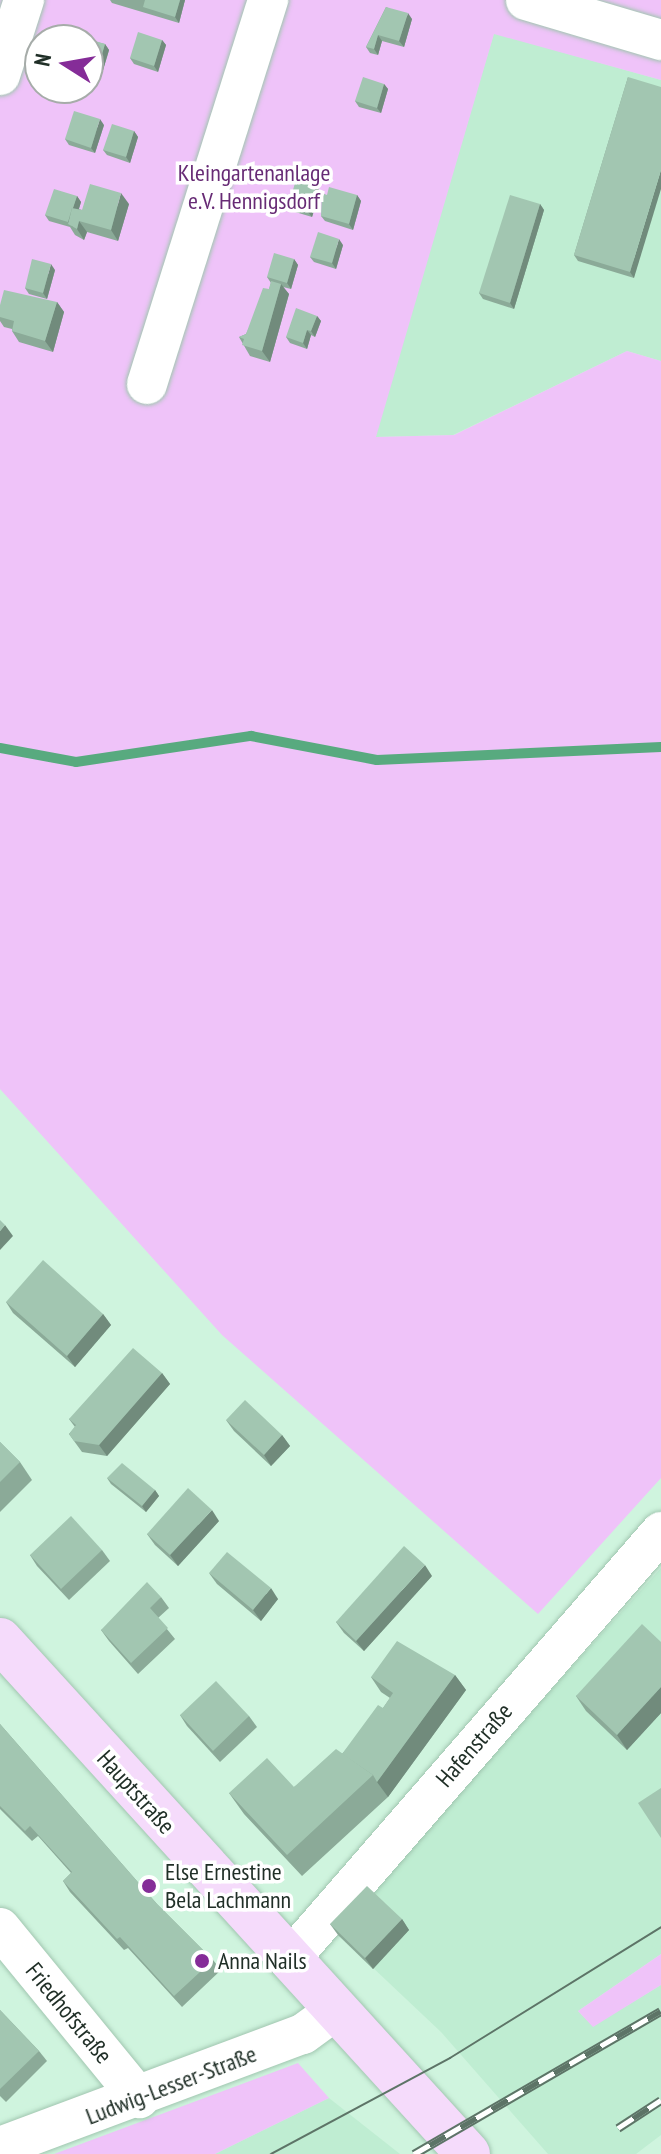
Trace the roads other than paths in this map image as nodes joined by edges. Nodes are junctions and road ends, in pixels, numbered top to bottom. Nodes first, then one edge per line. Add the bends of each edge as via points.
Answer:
1 (24, 0) edge
2 (268, 0) edge
3 (526, 0) edge
4 (661, 40) edge
5 (0, 75) edge
6 (147, 384) dead end
7 (661, 1532) edge
8 (0, 1640) edge
9 (0, 1928) edge
10 (289, 1960) junction
11 (336, 2010) junction
12 (139, 2098) junction
13 (0, 2147) edge
14 (468, 2154) edge

1 - 5 street
2 - 6 street
3 - 4 street
7 - 10 street, Hafenstraße
8 - 10 main road, Hauptstraße
9 - 12 street, Friedhofstraße
10 - 11 main road, Hauptstraße
11 - 12 street, Ludwig-Lesser-Straße via 303,2034
11 - 14 main road, Hauptstraße
12 - 13 street, Ludwig-Lesser-Straße

